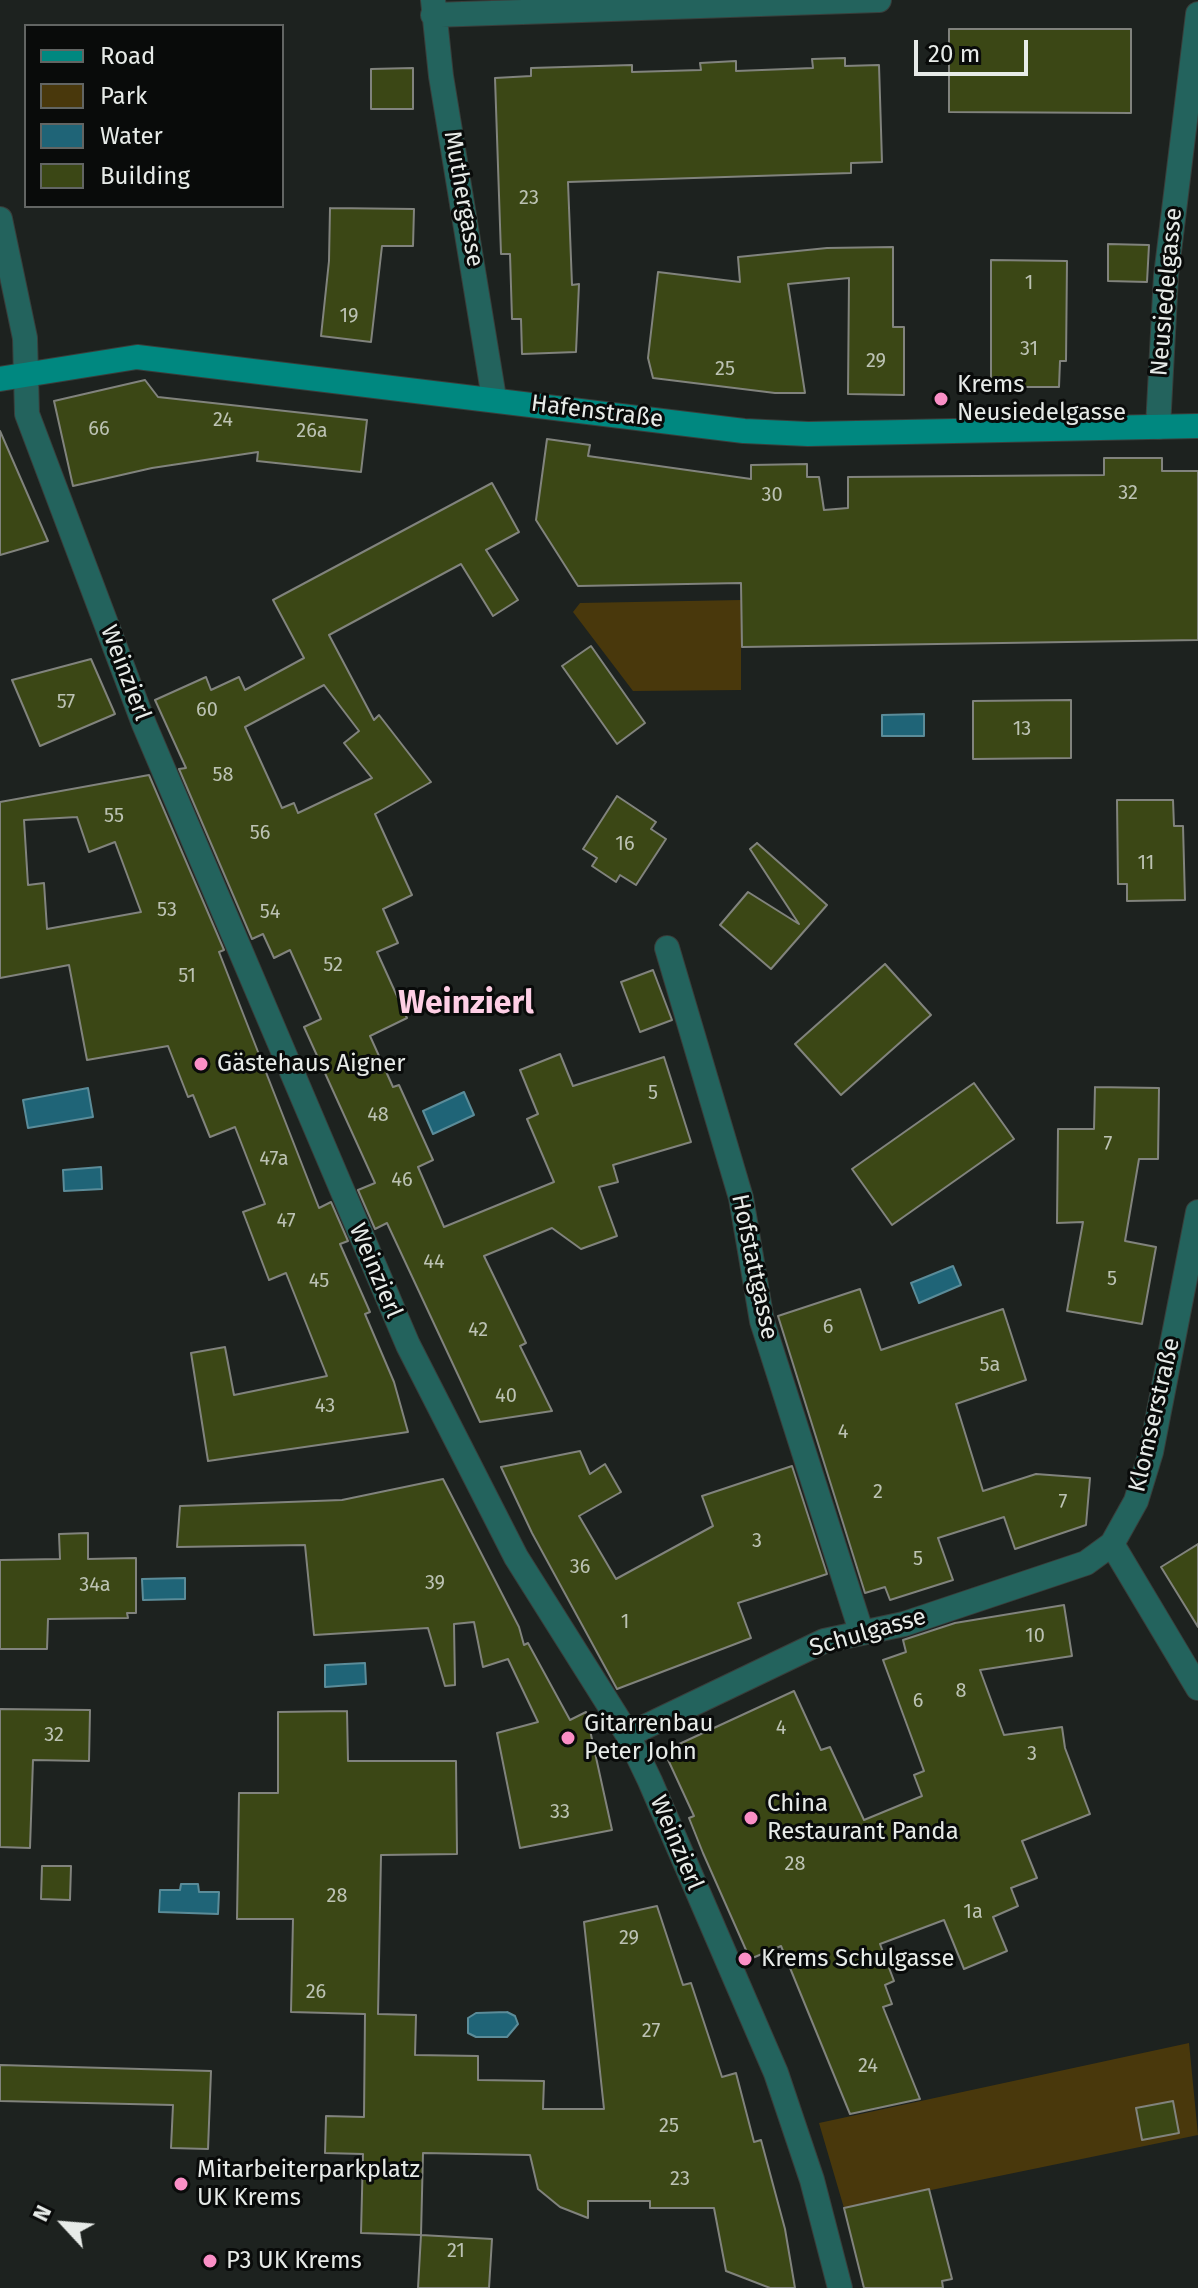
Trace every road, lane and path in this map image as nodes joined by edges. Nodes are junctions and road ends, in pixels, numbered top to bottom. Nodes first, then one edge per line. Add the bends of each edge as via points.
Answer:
1 (879, 0) edge
2 (433, 8) edge
3 (1198, 14) edge
4 (0, 219) edge
5 (24, 375) junction
6 (0, 379) edge
7 (494, 398) junction
8 (1198, 426) edge
9 (1158, 427) junction
10 (667, 948) dead end
11 (1198, 1212) edge
12 (1112, 1544) junction
13 (861, 1631) junction
14 (1198, 1688) edge
15 (628, 1735) junction
16 (840, 2288) edge

1 - 2 street
2 - 7 street, Muthergasse
3 - 9 street, Neusiedelgasse via 1166,276
4 - 5 street, Weinzierl via 25,338
5 - 6 street, Hafenstraße
5 - 7 street, Hafenstraße via 137,357
5 - 15 street, Weinzierl via 27,414 144,724 394,1315 516,1557
7 - 9 street, Hafenstraße via 744,431
8 - 9 street, Hafenstraße
10 - 13 street, Hofstattgasse via 741,1198 762,1321
11 - 12 street, Klomserstraße via 1151,1452 1136,1501
12 - 13 street, Schulgasse via 1086,1563 904,1624
12 - 14 street
13 - 15 street, Schulgasse via 824,1641
15 - 16 street, Weinzierl via 776,2073

